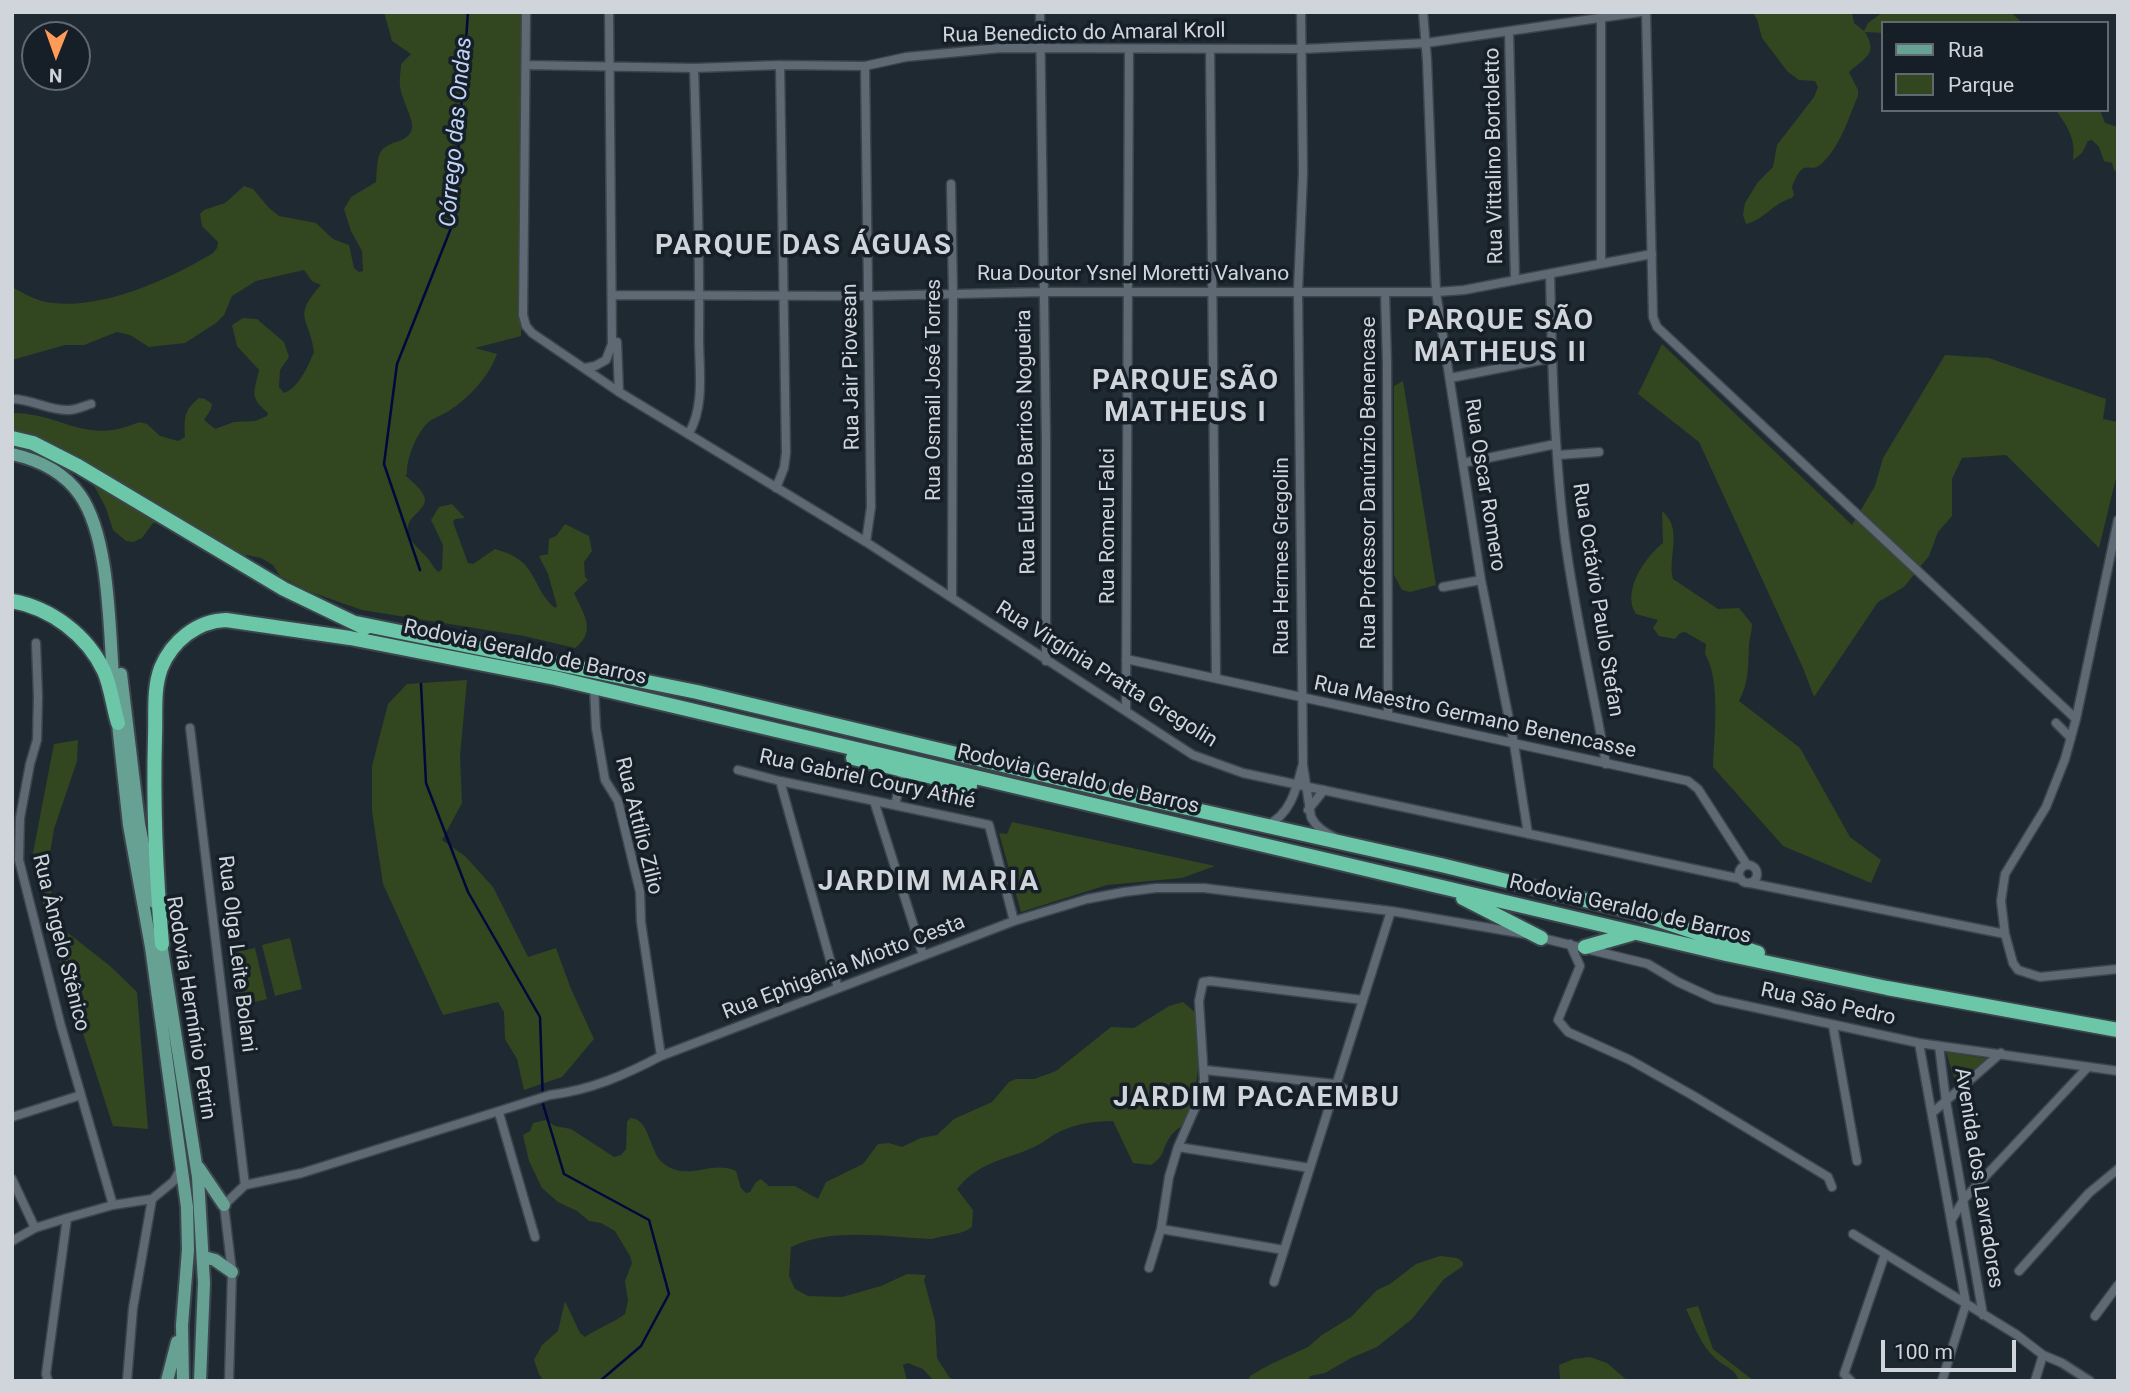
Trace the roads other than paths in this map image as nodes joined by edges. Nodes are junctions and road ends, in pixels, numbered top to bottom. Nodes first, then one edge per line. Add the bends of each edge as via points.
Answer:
1 (526, 12) edge
2 (609, 12) edge
3 (1040, 12) edge
4 (1301, 12) edge
5 (1423, 12) edge
6 (1643, 12) edge
7 (1601, 16) edge
8 (1509, 32) junction
9 (1426, 43) junction
10 (1041, 49) junction
11 (1129, 49) junction
12 (1210, 49) junction
13 (1303, 49) junction
14 (526, 65) junction
15 (780, 65) junction
16 (608, 66) junction
17 (865, 66) junction
18 (694, 68) junction
19 (951, 184) dead end
20 (1651, 254) junction
21 (1601, 263) junction
22 (1550, 274) junction
23 (1516, 279) junction
24 (1298, 291) junction
25 (1043, 292) junction
26 (1212, 292) junction
27 (1436, 292) junction
28 (1385, 293) junction
29 (953, 294) junction
30 (1128, 294) junction
31 (612, 295) junction
32 (782, 295) junction
33 (700, 296) junction
34 (869, 296) junction
35 (612, 325) junction
36 (1552, 358) junction
37 (584, 368) junction
38 (1450, 378) junction
39 (619, 392) junction
40 (12, 399) edge
41 (91, 404) dead end
42 (690, 433) junction
43 (12, 438) edge
44 (1556, 444) junction
45 (1600, 452) dead end
46 (12, 454) edge
47 (1558, 455) junction
48 (1463, 463) junction
49 (776, 488) junction
50 (2118, 520) edge
51 (866, 542) junction
52 (1481, 580) junction
53 (1443, 587) dead end
54 (951, 597) junction
55 (12, 601) edge
56 (356, 623) junction
57 (36, 643) dead end
58 (113, 643) junction
59 (396, 647) junction
60 (1126, 659) junction
61 (1046, 661) junction
62 (1216, 678) junction
63 (594, 687) junction
64 (1301, 699) junction
65 (1126, 710) junction
66 (1388, 715) junction
67 (2076, 719) junction
68 (118, 723) junction
69 (2056, 723) dead end
70 (190, 727) dead end
71 (766, 729) junction
72 (2071, 738) junction
73 (1514, 744) junction
74 (1606, 764) junction
75 (1303, 765) junction
76 (738, 770) dead end
77 (903, 771) junction
78 (780, 781) junction
79 (1296, 785) junction
80 (1306, 786) junction
81 (1324, 790) junction
82 (1033, 791) junction
83 (874, 801) junction
84 (895, 805) junction
85 (1308, 810) junction
86 (1265, 826) junction
87 (1528, 834) junction
88 (1355, 847) junction
89 (15, 860) edge
90 (1747, 865) junction
91 (1741, 879) junction
92 (1750, 883) junction
93 (1440, 886) junction
94 (1391, 911) junction
95 (1014, 921) junction
96 (1633, 933) junction
97 (2005, 934) junction
98 (1541, 938) junction
99 (162, 944) junction
100 (1570, 944) junction
101 (1585, 947) junction
102 (923, 955) junction
103 (1795, 969) junction
104 (2118, 969) edge
105 (838, 988) junction
106 (1363, 1000) junction
107 (1833, 1026) junction
108 (2118, 1030) edge
109 (1919, 1043) junction
110 (1939, 1046) junction
111 (2001, 1053) junction
112 (662, 1056) junction
113 (2088, 1067) junction
114 (1205, 1070) junction
115 (2118, 1072) edge
116 (1335, 1084) junction
117 (81, 1095) junction
118 (1946, 1101) junction
119 (1369, 1102) dead end
120 (499, 1113) junction
121 (1932, 1113) junction
122 (12, 1117) edge
123 (1178, 1147) junction
124 (194, 1161) junction
125 (1857, 1161) dead end
126 (181, 1168) junction
127 (1310, 1168) junction
128 (2118, 1169) edge
129 (12, 1178) edge
130 (245, 1185) junction
131 (1832, 1187) dead end
132 (152, 1199) junction
133 (1964, 1199) junction
134 (113, 1205) junction
135 (224, 1205) junction
136 (67, 1218) junction
137 (1951, 1221) junction
138 (35, 1228) junction
139 (1161, 1228) junction
140 (1853, 1234) dead end
141 (535, 1237) dead end
142 (12, 1241) edge
143 (1284, 1250) junction
144 (1885, 1254) junction
145 (204, 1256) junction
146 (1149, 1268) dead end
147 (2020, 1271) dead end
148 (232, 1272) junction
149 (1274, 1282) dead end
150 (2118, 1285) edge
151 (1966, 1304) junction
152 (1983, 1315) junction
153 (2095, 1316) dead end
154 (182, 1325) junction
155 (2043, 1355) junction
156 (1848, 1377) edge
157 (47, 1380) edge
158 (127, 1381) edge
159 (167, 1381) edge
160 (183, 1381) edge
161 (200, 1381) edge
162 (229, 1381) edge
163 (1942, 1381) edge
164 (2035, 1381) edge
165 (2090, 1381) edge

1 - 14 street
2 - 16 street
3 - 10 street, Rua Eulálio Barrios Nogueira
4 - 13 street, Rua Hermes Gregolin
5 - 9 street, Rua Oscar Romero
6 - 7 street, Rua Benedicto do Amaral Kroll
6 - 20 street
7 - 8 street, Rua Benedicto do Amaral Kroll
7 - 21 street
8 - 9 street, Rua Benedicto do Amaral Kroll
8 - 23 street, Rua Vittalino Bortoletto
9 - 13 street, Rua Benedicto do Amaral Kroll
9 - 27 street, Rua Oscar Romero
10 - 11 street, Rua Benedicto do Amaral Kroll
10 - 17 street, Rua Benedicto do Amaral Kroll via 946,52
10 - 25 street, Rua Eulálio Barrios Nogueira
11 - 12 street, Rua Benedicto do Amaral Kroll
11 - 30 street, Rua Romeu Falci
12 - 13 street, Rua Benedicto do Amaral Kroll
12 - 26 street
13 - 24 street, Rua Hermes Gregolin
14 - 16 street, Rua Benedicto do Amaral Kroll
14 - 37 street, Rua Virgínia Pratta Gregolin via 523,315 526,326
15 - 17 street, Rua Benedicto do Amaral Kroll
15 - 18 street, Rua Benedicto do Amaral Kroll
15 - 32 street
16 - 18 street, Rua Benedicto do Amaral Kroll
16 - 31 street
17 - 34 street, Rua Jair Piovesan
18 - 33 street
19 - 29 street, Rua Osmail José Torres
20 - 21 street, Rua Doutor Ysnel Moretti Valvano
20 - 67 street via 1657,327
21 - 22 street, Rua Doutor Ysnel Moretti Valvano
22 - 23 street, Rua Doutor Ysnel Moretti Valvano
22 - 36 street, Rua Octávio Paulo Stefan
23 - 27 street, Rua Doutor Ysnel Moretti Valvano
24 - 26 street, Rua Doutor Ysnel Moretti Valvano
24 - 28 street, Rua Doutor Ysnel Moretti Valvano
24 - 64 street, Rua Hermes Gregolin
25 - 29 street, Rua Doutor Ysnel Moretti Valvano
25 - 30 street, Rua Doutor Ysnel Moretti Valvano
25 - 61 street, Rua Eulálio Barrios Nogueira
26 - 30 street, Rua Doutor Ysnel Moretti Valvano
26 - 62 street
27 - 28 street, Rua Doutor Ysnel Moretti Valvano
27 - 38 street, Rua Oscar Romero
28 - 66 street, Rua Professor Danúnzio Benencase
29 - 34 street, Rua Doutor Ysnel Moretti Valvano
29 - 54 street, Rua Osmail José Torres
30 - 60 street, Rua Romeu Falci
31 - 33 street, Rua Doutor Ysnel Moretti Valvano
31 - 35 street
32 - 33 street, Rua Doutor Ysnel Moretti Valvano
32 - 34 street, Rua Doutor Ysnel Moretti Valvano
32 - 49 street via 786,453
33 - 42 street via 698,414
34 - 51 street, Rua Jair Piovesan via 871,507
35 - 37 street via 612,348 606,360
35 - 39 street via 617,339
36 - 38 street
36 - 44 street, Rua Octávio Paulo Stefan
37 - 39 street, Rua Virgínia Pratta Gregolin
38 - 48 street, Rua Oscar Romero
39 - 42 street, Rua Virgínia Pratta Gregolin
40 - 41 street via 71,410
42 - 49 street, Rua Virgínia Pratta Gregolin
43 - 56 highway via 33,443 78,466 284,589
44 - 47 street, Rua Octávio Paulo Stefan
44 - 48 street
45 - 47 street
46 - 58 main road, Rodovia Hermínio Petrin via 55,470 81,496 100,550
47 - 74 street, Rua Octávio Paulo Stefan via 1565,541
48 - 52 street, Rua Oscar Romero
49 - 51 street, Rua Virgínia Pratta Gregolin
50 - 67 street
51 - 54 street, Rua Virgínia Pratta Gregolin
52 - 53 street
52 - 73 street, Rua Oscar Romero
54 - 61 street, Rua Virgínia Pratta Gregolin
55 - 68 highway via 48,613 88,646 104,671
56 - 59 highway
56 - 86 highway, Rodovia Geraldo de Barros via 697,692
57 - 89 street, Rua Ângelo Stênico via 37,740
58 - 68 main road, Rodovia Hermínio Petrin
58 - 99 main road, Rodovia Hermínio Petrin
59 - 63 highway, Rodovia Geraldo de Barros
59 - 99 highway, Rodovia Geraldo de Barros via 216,621 198,626 169,651 157,681 156,700 155,855
60 - 62 street, Rua Maestro Germano Benencasse
60 - 65 street, Rua Romeu Falci
61 - 65 street, Rua Virgínia Pratta Gregolin
62 - 64 street, Rua Maestro Germano Benencasse
63 - 71 highway, Rodovia Geraldo de Barros
63 - 112 street, Rua Attílio Zilio via 605,780 618,801 640,892
64 - 66 street, Rua Maestro Germano Benencasse
64 - 75 street, Rua Hermes Gregolin
65 - 79 street, Rua Virgínia Pratta Gregolin via 1193,755
66 - 73 street, Rua Maestro Germano Benencasse
67 - 72 street
68 - 126 main road, Rodovia Hermínio Petrin
69 - 72 street
70 - 130 street, Rua Olga Leite Bolani
71 - 77 highway via 821,750
71 - 82 highway, Rodovia Geraldo de Barros
72 - 97 street via 2046,807 2005,874 2001,901
73 - 74 street, Rua Maestro Germano Benencasse
73 - 87 street, Rua Oscar Romero
74 - 90 street, Rua Maestro Germano Benencasse via 1688,781
75 - 79 street, Rua Hermes Gregolin
75 - 80 street, Rua Hermes Gregolin
76 - 78 street, Rua Gabriel Coury Athié
77 - 82 highway via 992,791
77 - 84 street
78 - 83 street, Rua Gabriel Coury Athié
78 - 105 street
79 - 80 street, Rua Virgínia Pratta Gregolin
79 - 86 street, Rua Hermes Gregolin via 1287,810
80 - 81 street, Rua Virgínia Pratta Gregolin
80 - 85 street, Rua Hermes Gregolin
81 - 85 street
81 - 87 street, Rua Virgínia Pratta Gregolin
82 - 93 highway, Rodovia Geraldo de Barros
83 - 84 street, Rua Gabriel Coury Athié
83 - 102 street
84 - 95 street, Rua Gabriel Coury Athié via 989,825
85 - 88 street via 1323,831
86 - 88 highway, Rodovia Geraldo de Barros
87 - 91 street, Rua Virgínia Pratta Gregolin
88 - 103 highway, Rodovia Geraldo de Barros via 1637,913 1713,936
89 - 117 street, Rua Ângelo Stênico
90 - 91 street via 1739,872
90 - 92 street via 1757,872
91 - 92 street
92 - 97 street
93 - 96 highway, Rodovia Geraldo de Barros
93 - 98 highway
94 - 95 street, Rua Ephigênia Miotto Cesta via 1204,888 1156,888 1087,900
94 - 98 street, Rua Ephigênia Miotto Cesta
94 - 106 street
95 - 102 street, Rua Ephigênia Miotto Cesta
96 - 101 highway
96 - 103 highway, Rodovia Geraldo de Barros
97 - 104 street via 2018,970 2040,977
98 - 100 street, Rua São Pedro
99 - 124 main road, Rodovia Hermínio Petrin
100 - 101 street, Rua São Pedro
100 - 131 street via 1580,966 1558,1020 1568,1032 1630,1060 1726,1114 1828,1177
101 - 107 street, Rua São Pedro via 1648,964 1715,999
102 - 105 street, Rua Ephigênia Miotto Cesta
103 - 108 highway, Rodovia Geraldo de Barros
105 - 112 street, Rua Ephigênia Miotto Cesta
106 - 114 street via 1203,982
106 - 116 street
107 - 109 street, Rua São Pedro
107 - 125 street
109 - 110 street, Rua São Pedro
109 - 121 street, Avenida dos Lavradores
110 - 111 street, Rua São Pedro
110 - 118 street, Avenida dos Lavradores
111 - 113 street, Rua São Pedro
111 - 118 street
112 - 120 street, Rua Ephigênia Miotto Cesta via 617,1079
113 - 115 street, Rua São Pedro
113 - 133 street
114 - 116 street
114 - 123 street via 1202,1092
116 - 119 street
116 - 127 street
117 - 122 street
117 - 134 street, Rua Ângelo Stênico
118 - 121 street
118 - 133 street, Avenida dos Lavradores
120 - 130 street, Rua Ephigênia Miotto Cesta via 302,1173
120 - 141 street
121 - 137 street, Avenida dos Lavradores
123 - 127 street
123 - 139 street
124 - 135 main road
124 - 145 main road, Rodovia Hermínio Petrin
126 - 132 street via 174,1181
126 - 154 main road, Rodovia Hermínio Petrin via 188,1250
127 - 143 street
128 - 147 street via 2088,1193
129 - 138 street
130 - 135 street
132 - 134 street
132 - 158 street via 133,1308
133 - 137 street
133 - 152 street, Avenida dos Lavradores
134 - 136 street
135 - 148 street
136 - 138 street
136 - 157 street
137 - 151 street, Avenida dos Lavradores
138 - 142 street
139 - 143 street
139 - 146 street
140 - 144 street
143 - 149 street
144 - 151 street
144 - 156 street
145 - 148 main road
145 - 161 main road, Rodovia Hermínio Petrin
148 - 162 street
150 - 153 street
151 - 152 street
151 - 163 street
152 - 155 street
154 - 159 main road
154 - 160 main road, Rodovia Hermínio Petrin
155 - 164 street
155 - 165 street

